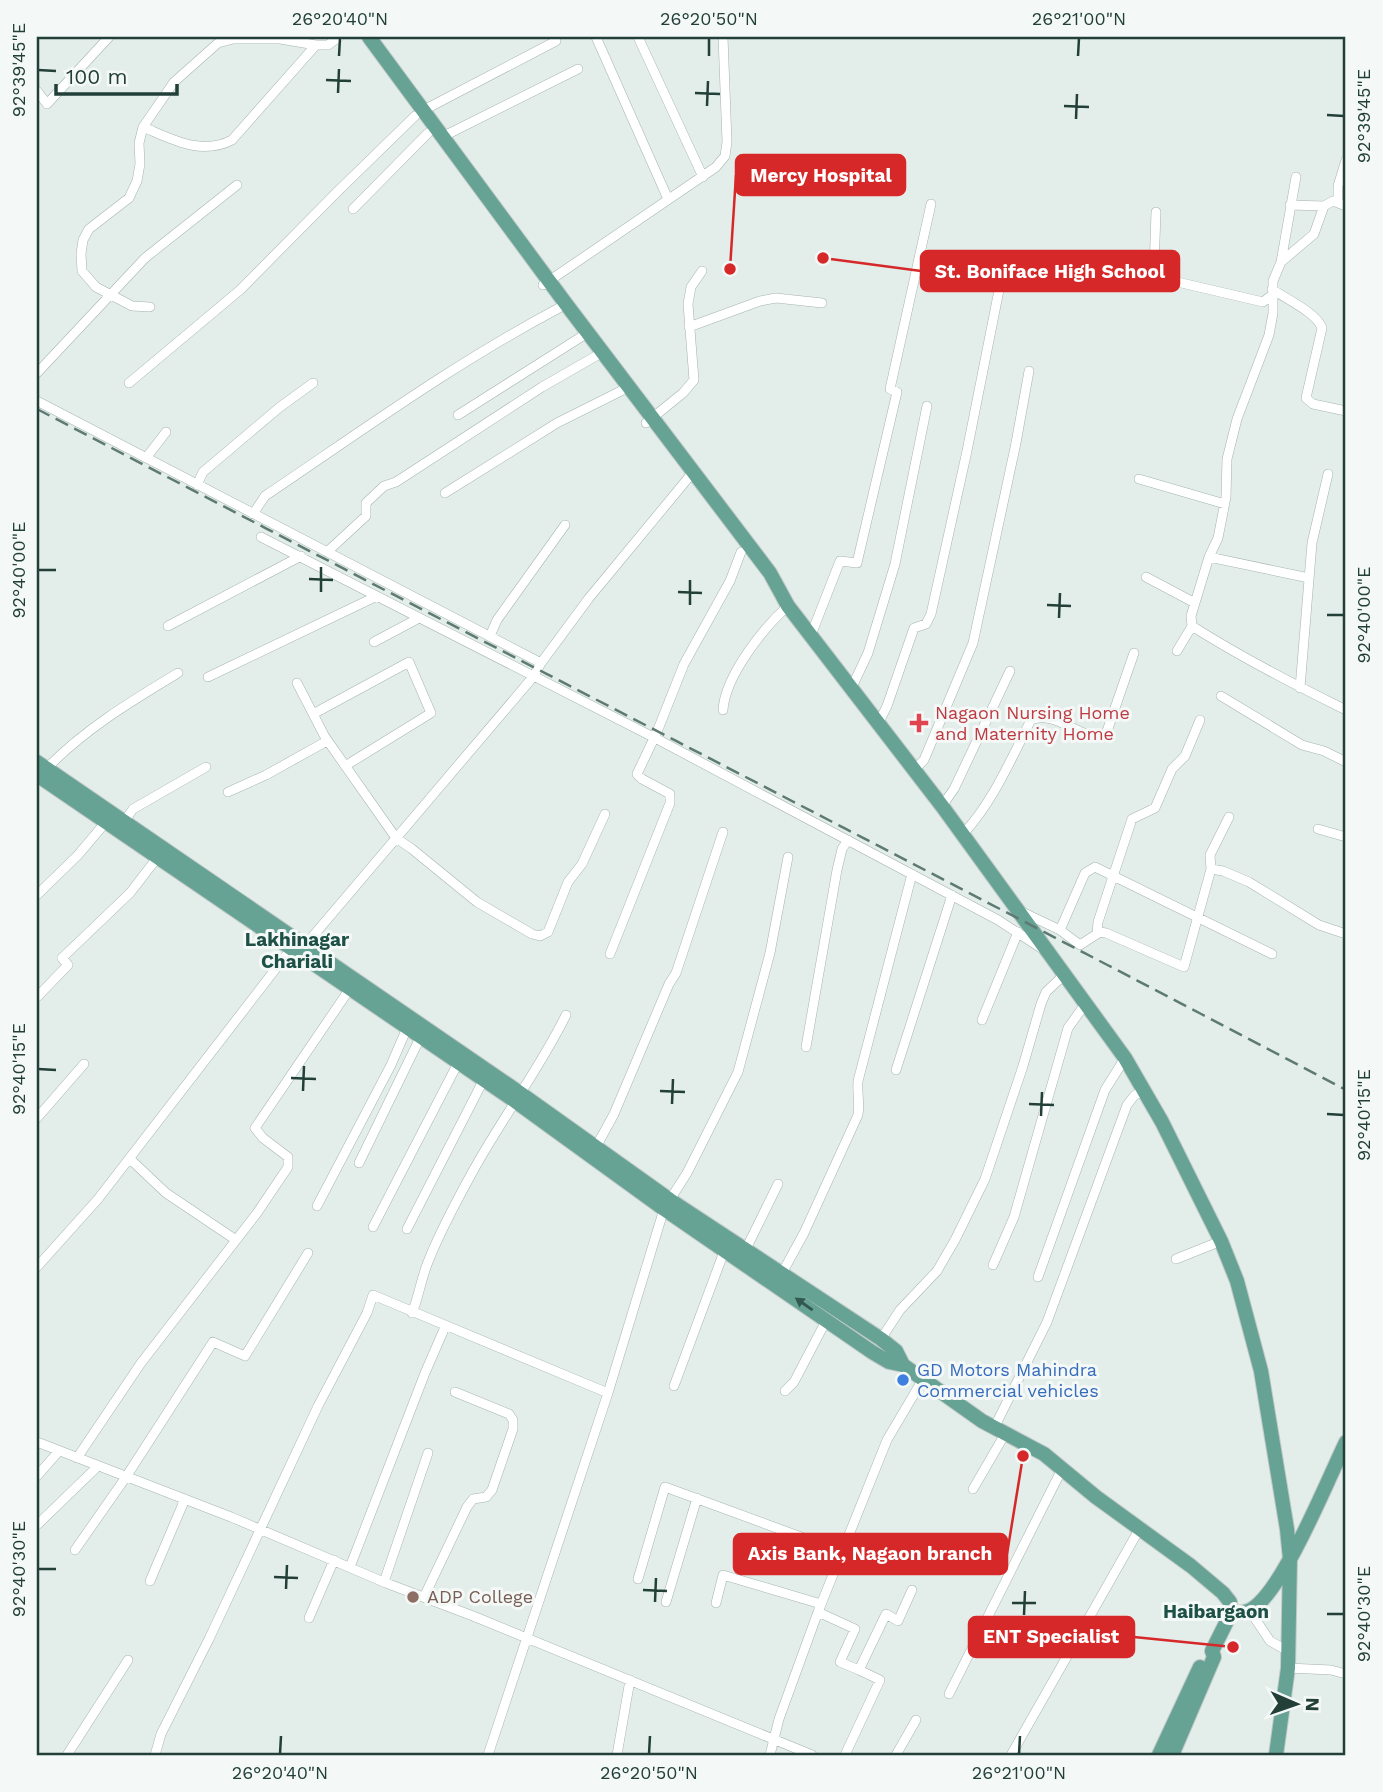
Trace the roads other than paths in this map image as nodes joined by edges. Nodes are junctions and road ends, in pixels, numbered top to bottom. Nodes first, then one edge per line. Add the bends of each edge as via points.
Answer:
1 (109, 37) edge
2 (339, 37) edge
3 (358, 37) edge
4 (369, 37) edge
5 (596, 37) edge
6 (638, 37) edge
7 (723, 37) edge
8 (556, 41) dead end
9 (316, 45) junction
10 (578, 69) dead end
11 (37, 91) edge
12 (419, 114) junction
13 (143, 127) junction
14 (435, 135) junction
15 (1346, 160) edge
16 (702, 177) junction
17 (1296, 177) dead end
18 (237, 185) dead end
19 (668, 199) junction
20 (931, 204) dead end
21 (1290, 205) junction
22 (1342, 205) edge
23 (1324, 206) junction
24 (353, 209) dead end
25 (1156, 212) dead end
26 (1281, 262) junction
27 (702, 271) dead end
28 (1001, 280) dead end
29 (545, 283) junction
30 (1272, 292) junction
31 (111, 294) junction
32 (822, 303) dead end
33 (150, 307) dead end
34 (559, 308) junction
35 (689, 327) junction
36 (581, 337) junction
37 (596, 356) junction
38 (1029, 371) dead end
39 (37, 373) edge
40 (130, 383) dead end
41 (313, 383) dead end
42 (621, 391) junction
43 (37, 401) edge
44 (928, 406) dead end
45 (1346, 411) edge
46 (458, 415) dead end
47 (649, 420) junction
48 (166, 432) dead end
49 (146, 458) junction
50 (1328, 474) dead end
51 (691, 475) junction
52 (1139, 478) dead end
53 (197, 485) junction
54 (445, 493) dead end
55 (1225, 504) junction
56 (253, 514) junction
57 (565, 525) dead end
58 (261, 537) dead end
59 (327, 552) junction
60 (741, 552) junction
61 (301, 556) junction
62 (1209, 557) junction
63 (1146, 577) dead end
64 (1309, 578) junction
65 (778, 591) junction
66 (377, 596) junction
67 (1195, 603) junction
68 (788, 606) junction
69 (419, 618) junction
70 (168, 626) dead end
71 (1192, 626) junction
72 (811, 635) junction
73 (490, 636) junction
74 (374, 642) dead end
75 (1177, 652) dead end
76 (1134, 653) dead end
77 (541, 663) junction
78 (1010, 671) dead end
79 (178, 673) dead end
80 (208, 677) dead end
81 (533, 677) junction
82 (296, 683) dead end
83 (1300, 688) junction
84 (851, 689) junction
85 (1221, 696) dead end
86 (723, 710) dead end
87 (1346, 710) edge
88 (313, 714) junction
89 (1200, 720) dead end
90 (878, 724) junction
91 (655, 737) junction
92 (327, 741) junction
93 (1346, 762) edge
94 (345, 766) junction
95 (206, 767) dead end
96 (914, 770) junction
97 (39, 772) edge
98 (228, 792) dead end
99 (942, 806) junction
100 (605, 814) dead end
101 (1229, 817) dead end
102 (124, 822) junction
103 (105, 824) junction
104 (1318, 829) dead end
105 (723, 832) dead end
106 (963, 834) junction
107 (1346, 837) edge
108 (396, 838) junction
109 (848, 840) junction
110 (788, 857) dead end
111 (157, 859) junction
112 (1211, 869) junction
113 (912, 874) junction
114 (1113, 875) junction
115 (37, 895) edge
116 (952, 895) junction
117 (1018, 910) junction
118 (1198, 917) junction
119 (1060, 930) junction
120 (1018, 932) junction
121 (1097, 934) junction
122 (1346, 934) edge
123 (298, 950) junction
124 (1048, 953) junction
125 (610, 954) dead end
126 (1272, 954) dead end
127 (1064, 975) junction
128 (349, 990) junction
129 (37, 997) edge
130 (1086, 1003) junction
131 (566, 1015) dead end
132 (982, 1020) dead end
133 (407, 1028) junction
134 (420, 1038) junction
135 (806, 1047) dead end
136 (1125, 1058) junction
137 (458, 1063) junction
138 (83, 1064) dead end
139 (896, 1070) dead end
140 (484, 1081) junction
141 (1144, 1088) junction
142 (517, 1098) junction
143 (37, 1118) edge
144 (596, 1147) junction
145 (130, 1159) junction
146 (359, 1163) dead end
147 (778, 1184) dead end
148 (667, 1205) junction
149 (317, 1206) dead end
150 (373, 1227) dead end
151 (407, 1229) dead end
152 (236, 1240) junction
153 (1221, 1241) junction
154 (725, 1249) junction
155 (745, 1251) junction
156 (308, 1253) dead end
157 (1176, 1259) dead end
158 (993, 1265) dead end
159 (37, 1267) edge
160 (1038, 1277) dead end
161 (779, 1278) junction
162 (412, 1312) junction
163 (827, 1319) junction
164 (445, 1327) junction
165 (881, 1339) junction
166 (903, 1365) junction
167 (923, 1379) junction
168 (674, 1386) dead end
169 (785, 1391) dead end
170 (455, 1392) dead end
171 (607, 1393) junction
172 (1000, 1431) junction
173 (37, 1442) edge
174 (1346, 1442) edge
175 (59, 1451) junction
176 (428, 1453) dead end
177 (77, 1458) junction
178 (98, 1466) junction
179 (1062, 1469) junction
180 (37, 1476) edge
181 (127, 1477) junction
182 (972, 1489) dead end
183 (697, 1498) junction
184 (185, 1499) junction
185 (37, 1525) edge
186 (1140, 1528) junction
187 (261, 1530) junction
188 (75, 1550) dead end
189 (842, 1552) junction
190 (1290, 1559) junction
191 (334, 1560) junction
192 (351, 1567) junction
193 (638, 1580) dead end
194 (150, 1581) dead end
195 (384, 1583) junction
196 (912, 1590) dead end
197 (424, 1597) junction
198 (666, 1602) dead end
199 (716, 1603) dead end
200 (820, 1608) junction
201 (1250, 1611) junction
202 (1231, 1613) junction
203 (309, 1618) dead end
204 (527, 1638) junction
205 (1212, 1651) junction
206 (1288, 1651) junction
207 (128, 1660) dead end
208 (1287, 1668) junction
209 (859, 1671) junction
210 (1346, 1674) edge
211 (630, 1680) junction
212 (949, 1693) dead end
213 (916, 1720) dead end
214 (775, 1739) junction
215 (67, 1755) edge
216 (155, 1755) edge
217 (488, 1755) edge
218 (617, 1755) edge
219 (770, 1755) edge
220 (812, 1755) edge
221 (845, 1755) edge
222 (896, 1755) edge
223 (1011, 1755) edge
224 (1159, 1755) edge
225 (1172, 1755) edge
226 (1276, 1755) edge

1 - 11 street via 47,104
2 - 9 street via 328,45
3 - 12 main road
4 - 12 main road
5 - 19 street
6 - 16 street
7 - 16 street via 725,156
8 - 12 street
9 - 13 street via 280,39 218,43 174,82
9 - 13 street via 232,140 222,145 185,145
10 - 14 street
12 - 14 main road
12 - 40 street via 240,290
13 - 31 street via 137,181 128,198 89,229 83,240 82,271 96,287
14 - 24 street
14 - 29 main road
15 - 22 street via 1338,186
16 - 19 street
17 - 21 street
18 - 31 street via 145,258
19 - 29 street
20 - 72 street via 890,389 897,392 858,563 840,561
21 - 23 street
21 - 26 street
22 - 23 street via 1333,201
23 - 26 street via 1314,234
25 - 30 street via 1156,277 1263,302
26 - 30 street
27 - 35 street via 691,287
28 - 90 street via 931,614 926,624 914,628
29 - 34 main road
29 - 47 main road
30 - 45 street via 1321,323 1306,398 1313,404
30 - 55 street via 1269,335 1227,459
31 - 33 street via 132,306
31 - 39 street
32 - 35 street via 776,298
34 - 36 main road
34 - 56 street via 498,340 388,410 265,496
35 - 47 street via 694,380
36 - 37 main road
36 - 46 street
37 - 42 main road
37 - 59 street via 384,486 366,503 366,516
38 - 96 street via 973,643 924,760
41 - 53 street via 203,472
42 - 47 main road
42 - 54 street via 557,423
43 - 49 street
44 - 84 street via 895,564 868,653
47 - 51 main road
48 - 49 street
49 - 53 street
50 - 64 street via 1311,543
51 - 60 main road
51 - 65 main road via 770,573
51 - 77 street
52 - 55 street
53 - 56 street
55 - 62 street
56 - 59 street
57 - 73 street via 496,620
58 - 61 street
59 - 73 street
60 - 65 main road
60 - 91 street via 684,664
61 - 66 street
61 - 70 street
62 - 64 street
62 - 67 street
63 - 67 street
64 - 83 street
65 - 68 main road
66 - 69 street
66 - 80 street
67 - 71 street
68 - 72 main road
68 - 86 street via 753,644
69 - 74 street
69 - 81 street
71 - 75 street
71 - 83 street
72 - 84 main road
73 - 77 street
76 - 106 street via 1105,737 1096,738 1038,717 1031,720 1004,774
77 - 81 street
78 - 99 street
79 - 97 street via 106,717
81 - 91 street
81 - 108 street
82 - 88 street
83 - 87 street
84 - 90 main road
85 - 93 street via 1303,745
88 - 92 street
88 - 94 street via 409,662 431,713
89 - 114 street via 1155,808 1132,819
90 - 96 main road
91 - 109 street
91 - 125 street via 637,774 670,794 670,803
92 - 94 street
92 - 98 street
94 - 108 street
95 - 102 street via 133,809
96 - 99 main road
97 - 102 main road
97 - 103 main road
99 - 106 main road
100 - 108 street via 582,864 568,882 548,932 540,936 477,902
101 - 112 street via 1210,855
102 - 123 main road
103 - 111 main road
103 - 115 street
104 - 107 street
105 - 144 street via 676,974
106 - 117 main road
108 - 123 street
109 - 113 street
109 - 135 street via 837,870
110 - 148 street via 770,953 738,1072
111 - 123 main road
111 - 129 street via 130,893 62,958 68,965
112 - 118 street
112 - 122 street via 1249,883 1319,925
113 - 116 street
113 - 161 street via 858,1081 858,1115
114 - 118 street
114 - 119 street via 1095,867 1085,873
114 - 121 street
116 - 120 street
116 - 139 street
117 - 119 street
117 - 124 main road
118 - 121 street via 1184,967 1106,933
118 - 126 street
119 - 121 street via 1080,945
120 - 124 street
120 - 132 street
123 - 128 main road
123 - 142 main road
123 - 145 street
124 - 127 main road
127 - 130 main road
127 - 165 street via 1046,992 1041,1004 985,1180 955,1240 937,1271 900,1310
128 - 133 main road
128 - 152 street via 254,1128 288,1157 288,1167
130 - 136 main road
130 - 158 street via 1068,1028 1014,1217
131 - 142 street
133 - 134 main road
133 - 149 street
134 - 137 main road
134 - 146 street
136 - 141 main road
136 - 160 street via 1105,1090
137 - 140 main road
137 - 150 street
138 - 143 street
140 - 142 main road
140 - 151 street
141 - 153 main road
141 - 172 street via 1127,1105 1059,1291
142 - 144 main road
142 - 148 main road
142 - 162 street via 473,1171 429,1260
144 - 148 main road
145 - 152 street via 166,1193
145 - 159 street
147 - 155 street
148 - 154 main road
148 - 155 main road
148 - 171 street
152 - 177 street via 141,1363
153 - 157 street
153 - 190 main road via 1237,1281 1261,1371
154 - 161 main road
154 - 168 street
155 - 161 main road
156 - 181 street via 245,1356 213,1342
163 -> 161 main road
161 - 165 main road
162 - 164 street
162 - 187 street via 373,1295
163 - 166 main road via 889,1362
163 - 169 street
164 - 171 street
164 - 192 street
165 - 166 main road via 896,1351
166 - 167 main road
167 - 172 main road
167 - 189 street via 887,1440
170 - 197 street via 509,1414 513,1429 492,1490 467,1507
171 - 204 street
172 - 179 main road
172 - 182 street
173 - 175 street
174 - 190 main road
175 - 177 street
175 - 180 street
176 - 195 street
177 - 178 street
178 - 181 street
178 - 185 street
179 - 186 main road
179 - 212 street
181 - 184 street
181 - 188 street
183 - 189 street
183 - 193 street via 665,1486
183 - 198 street
184 - 187 street
184 - 194 street
186 - 202 main road via 1223,1593
186 - 223 street
187 - 191 street
187 - 216 street via 161,1734
189 - 200 street
190 - 201 main road
190 - 206 main road
191 - 192 street
191 - 203 street
192 - 195 street
195 - 197 street
196 - 209 street via 898,1621 886,1614
197 - 204 street
199 - 200 street via 723,1575
200 - 209 street via 855,1629 840,1662
200 - 214 street
201 - 202 main road
201 - 206 street via 1270,1641
202 - 205 main road
204 - 211 street
204 - 217 street
205 - 224 main road via 1206,1652
205 - 225 main road via 1214,1657
206 - 208 main road
207 - 215 street
208 - 210 street
208 - 226 main road
209 - 221 street via 880,1680
211 - 214 street
211 - 218 street
213 - 222 street
214 - 219 street
214 - 220 street

